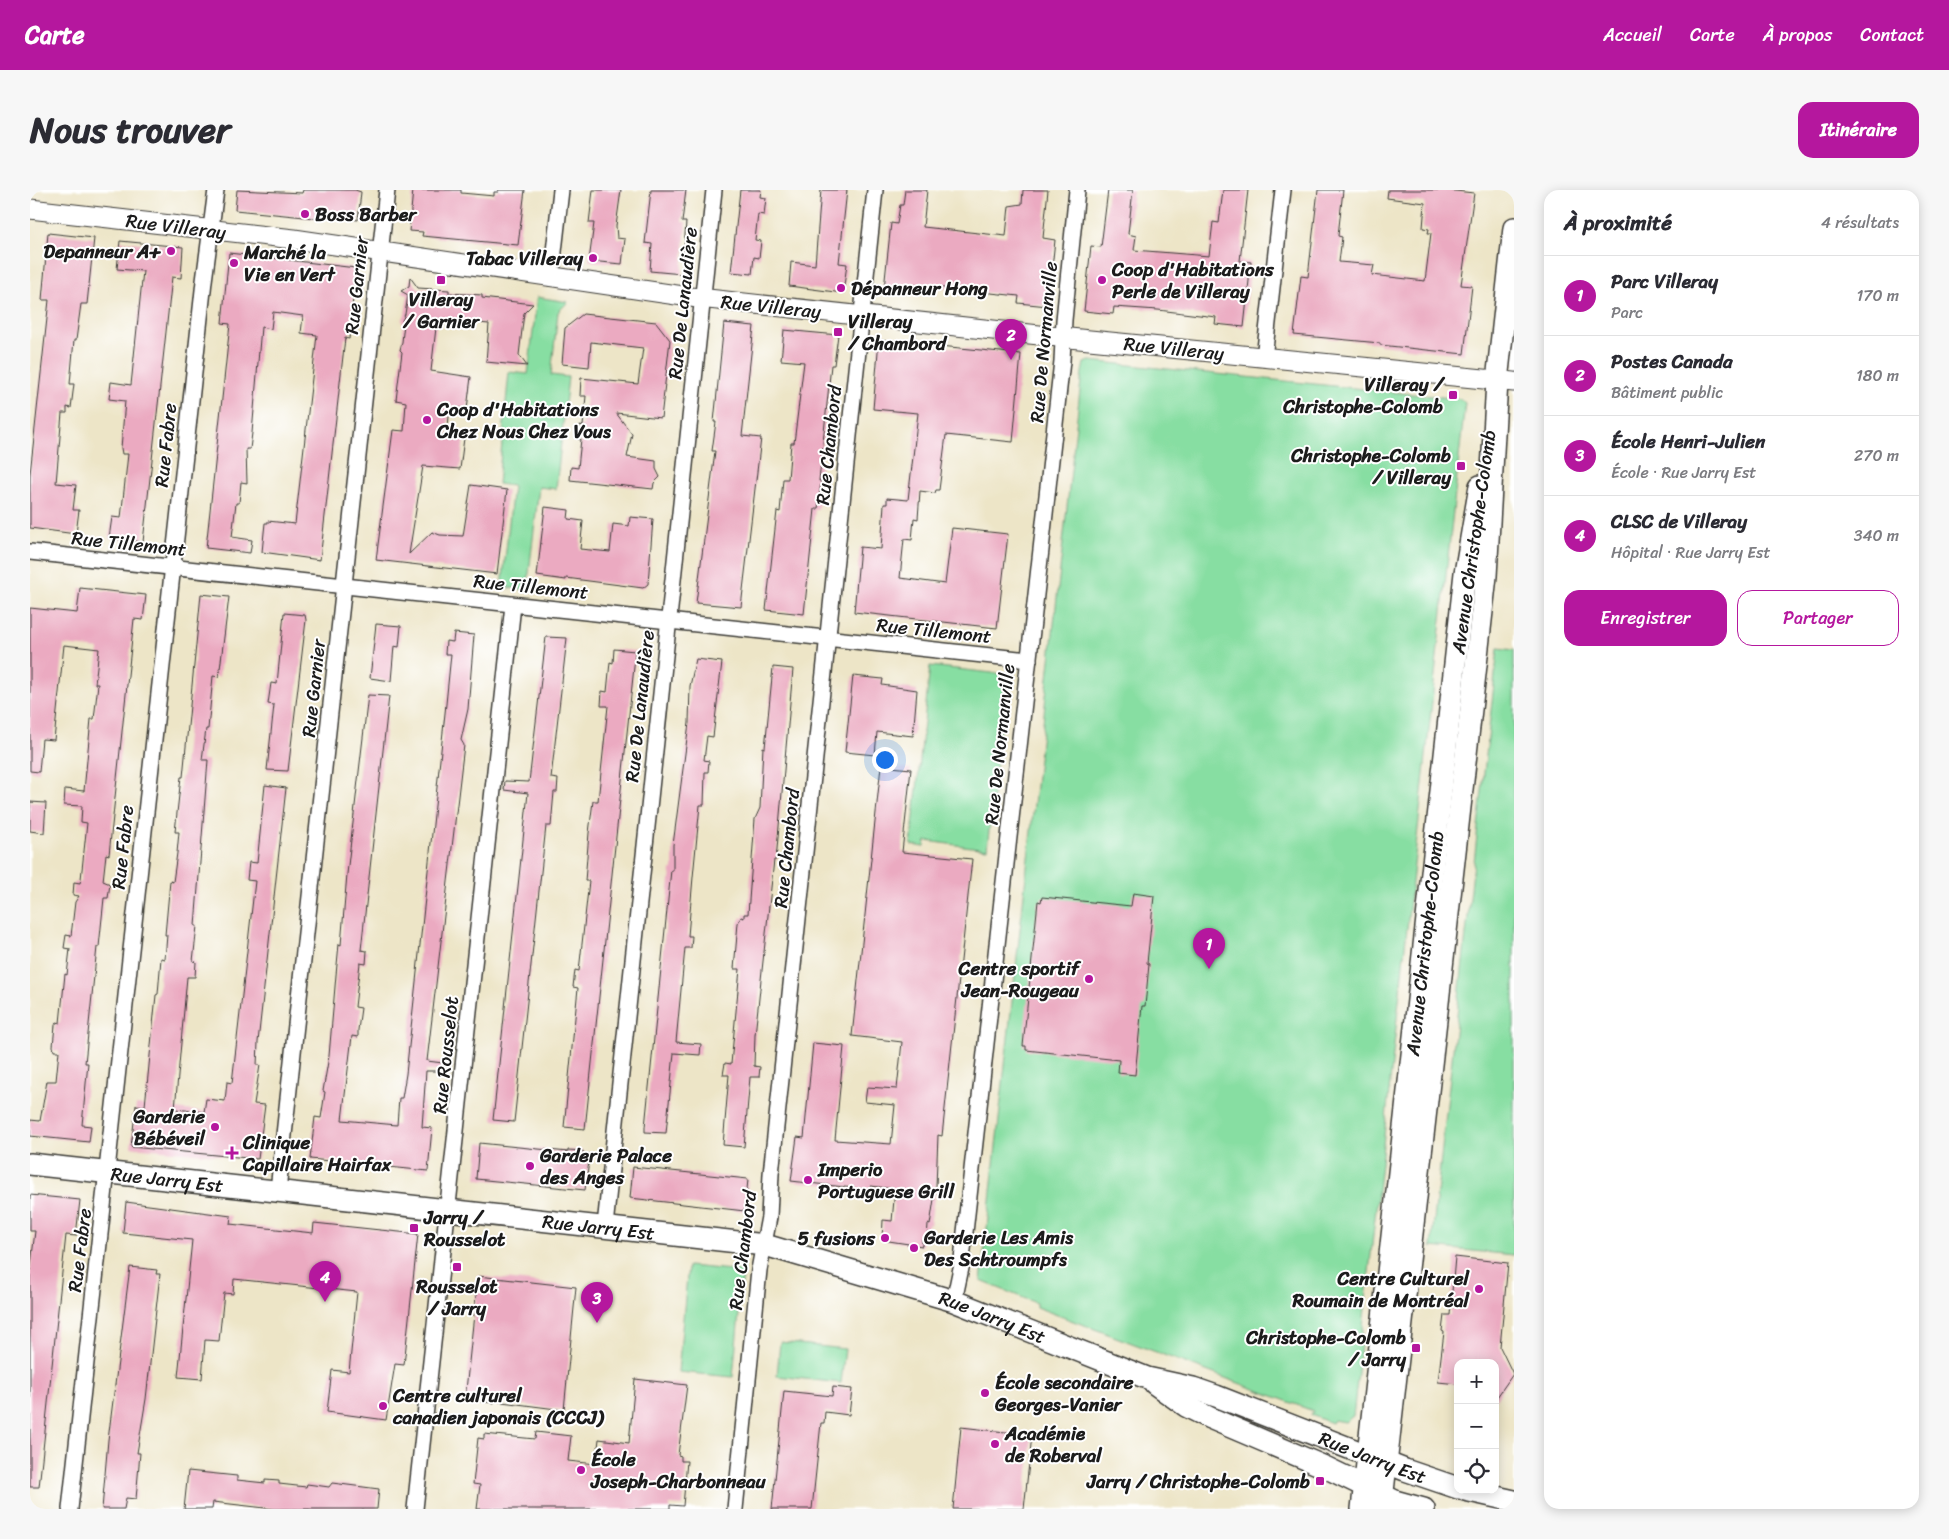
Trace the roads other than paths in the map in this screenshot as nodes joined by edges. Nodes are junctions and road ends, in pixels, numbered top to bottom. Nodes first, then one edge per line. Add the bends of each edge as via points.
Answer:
1 (216, 190) edge
2 (387, 190) edge
3 (561, 190) edge
4 (714, 190) edge
5 (875, 190) edge
6 (1077, 190) edge
7 (1282, 190) edge
8 (30, 209) edge
9 (1514, 228) edge
10 (210, 229) junction
11 (380, 252) junction
12 (551, 278) junction
13 (702, 298) junction
14 (861, 316) junction
15 (1063, 337) junction
16 (1264, 358) junction
17 (1506, 382) edge
18 (30, 552) edge
19 (172, 567) junction
20 (344, 586) junction
21 (513, 605) junction
22 (668, 621) junction
23 (828, 638) junction
24 (1028, 660) junction
25 (30, 1164) edge
26 (107, 1172) junction
27 (278, 1190) junction
28 (447, 1210) junction
29 (605, 1226) junction
30 (765, 1245) junction
31 (954, 1301) junction
32 (1147, 1378) junction
33 (1368, 1454) junction
34 (1387, 1463) junction
35 (1454, 1487) edge
36 (1482, 1494) edge
37 (1376, 1496) edge
38 (1514, 1501) edge
39 (70, 1509) edge
40 (415, 1509) edge
41 (735, 1509) edge
42 (1362, 1509) edge
43 (1424, 1509) edge

1 - 10 street, Rue Fabre
2 - 11 street, Rue Garnier
3 - 12 street
4 - 13 street, Rue De Lanaudière
5 - 14 street, Rue Chambord
6 - 15 street, Rue De Normanville
7 - 16 street
8 - 10 street, Rue Villeray
9 - 17 main road, Avenue Christophe-Colomb
10 - 11 street, Rue Villeray
10 - 19 street, Rue Fabre
11 - 12 street, Rue Villeray
11 - 20 street, Rue Garnier
12 - 13 street, Rue Villeray
13 - 14 street, Rue Villeray
13 - 22 street, Rue De Lanaudière
14 - 15 street, Rue Villeray
14 - 23 street, Rue Chambord
15 - 16 street, Rue Villeray
15 - 24 street, Rue De Normanville
16 - 17 street, Rue Villeray
17 - 33 main road, Avenue Christophe-Colomb via 1465,573
17 - 34 main road, Avenue Christophe-Colomb
18 - 19 street, Rue Tillemont
19 - 20 street, Rue Tillemont
19 - 26 street, Rue Fabre
20 - 21 street, Rue Tillemont
20 - 27 street, Rue Garnier
21 - 22 street, Rue Tillemont
21 - 28 street, Rue Rousselot
22 - 23 street, Rue Tillemont
22 - 29 street, Rue De Lanaudière
23 - 24 street, Rue Tillemont
23 - 30 street, Rue Chambord
24 - 31 street, Rue De Normanville via 962,1268
25 - 26 main road, Rue Jarry Est
26 - 27 main road, Rue Jarry Est
26 - 39 street, Rue Fabre
27 - 28 main road, Rue Jarry Est
28 - 29 main road, Rue Jarry Est
28 - 40 street, Rue Rousselot
29 - 30 main road, Rue Jarry Est
30 - 31 main road, Rue Jarry Est
30 - 41 street, Rue Chambord via 758,1276
31 - 32 main road, Rue Jarry Est
32 - 33 main road, Rue Jarry Est via 1193,1388
32 - 37 main road, Rue Jarry Est via 1194,1410
33 - 34 main road, Rue Jarry Est
33 - 37 main road, Avenue Christophe-Colomb
34 - 35 main road, Rue Jarry Est
34 - 37 main road, Avenue Christophe-Colomb
36 - 38 main road
37 - 42 main road, Avenue Christophe-Colomb
37 - 43 main road, Rue Jarry Est

